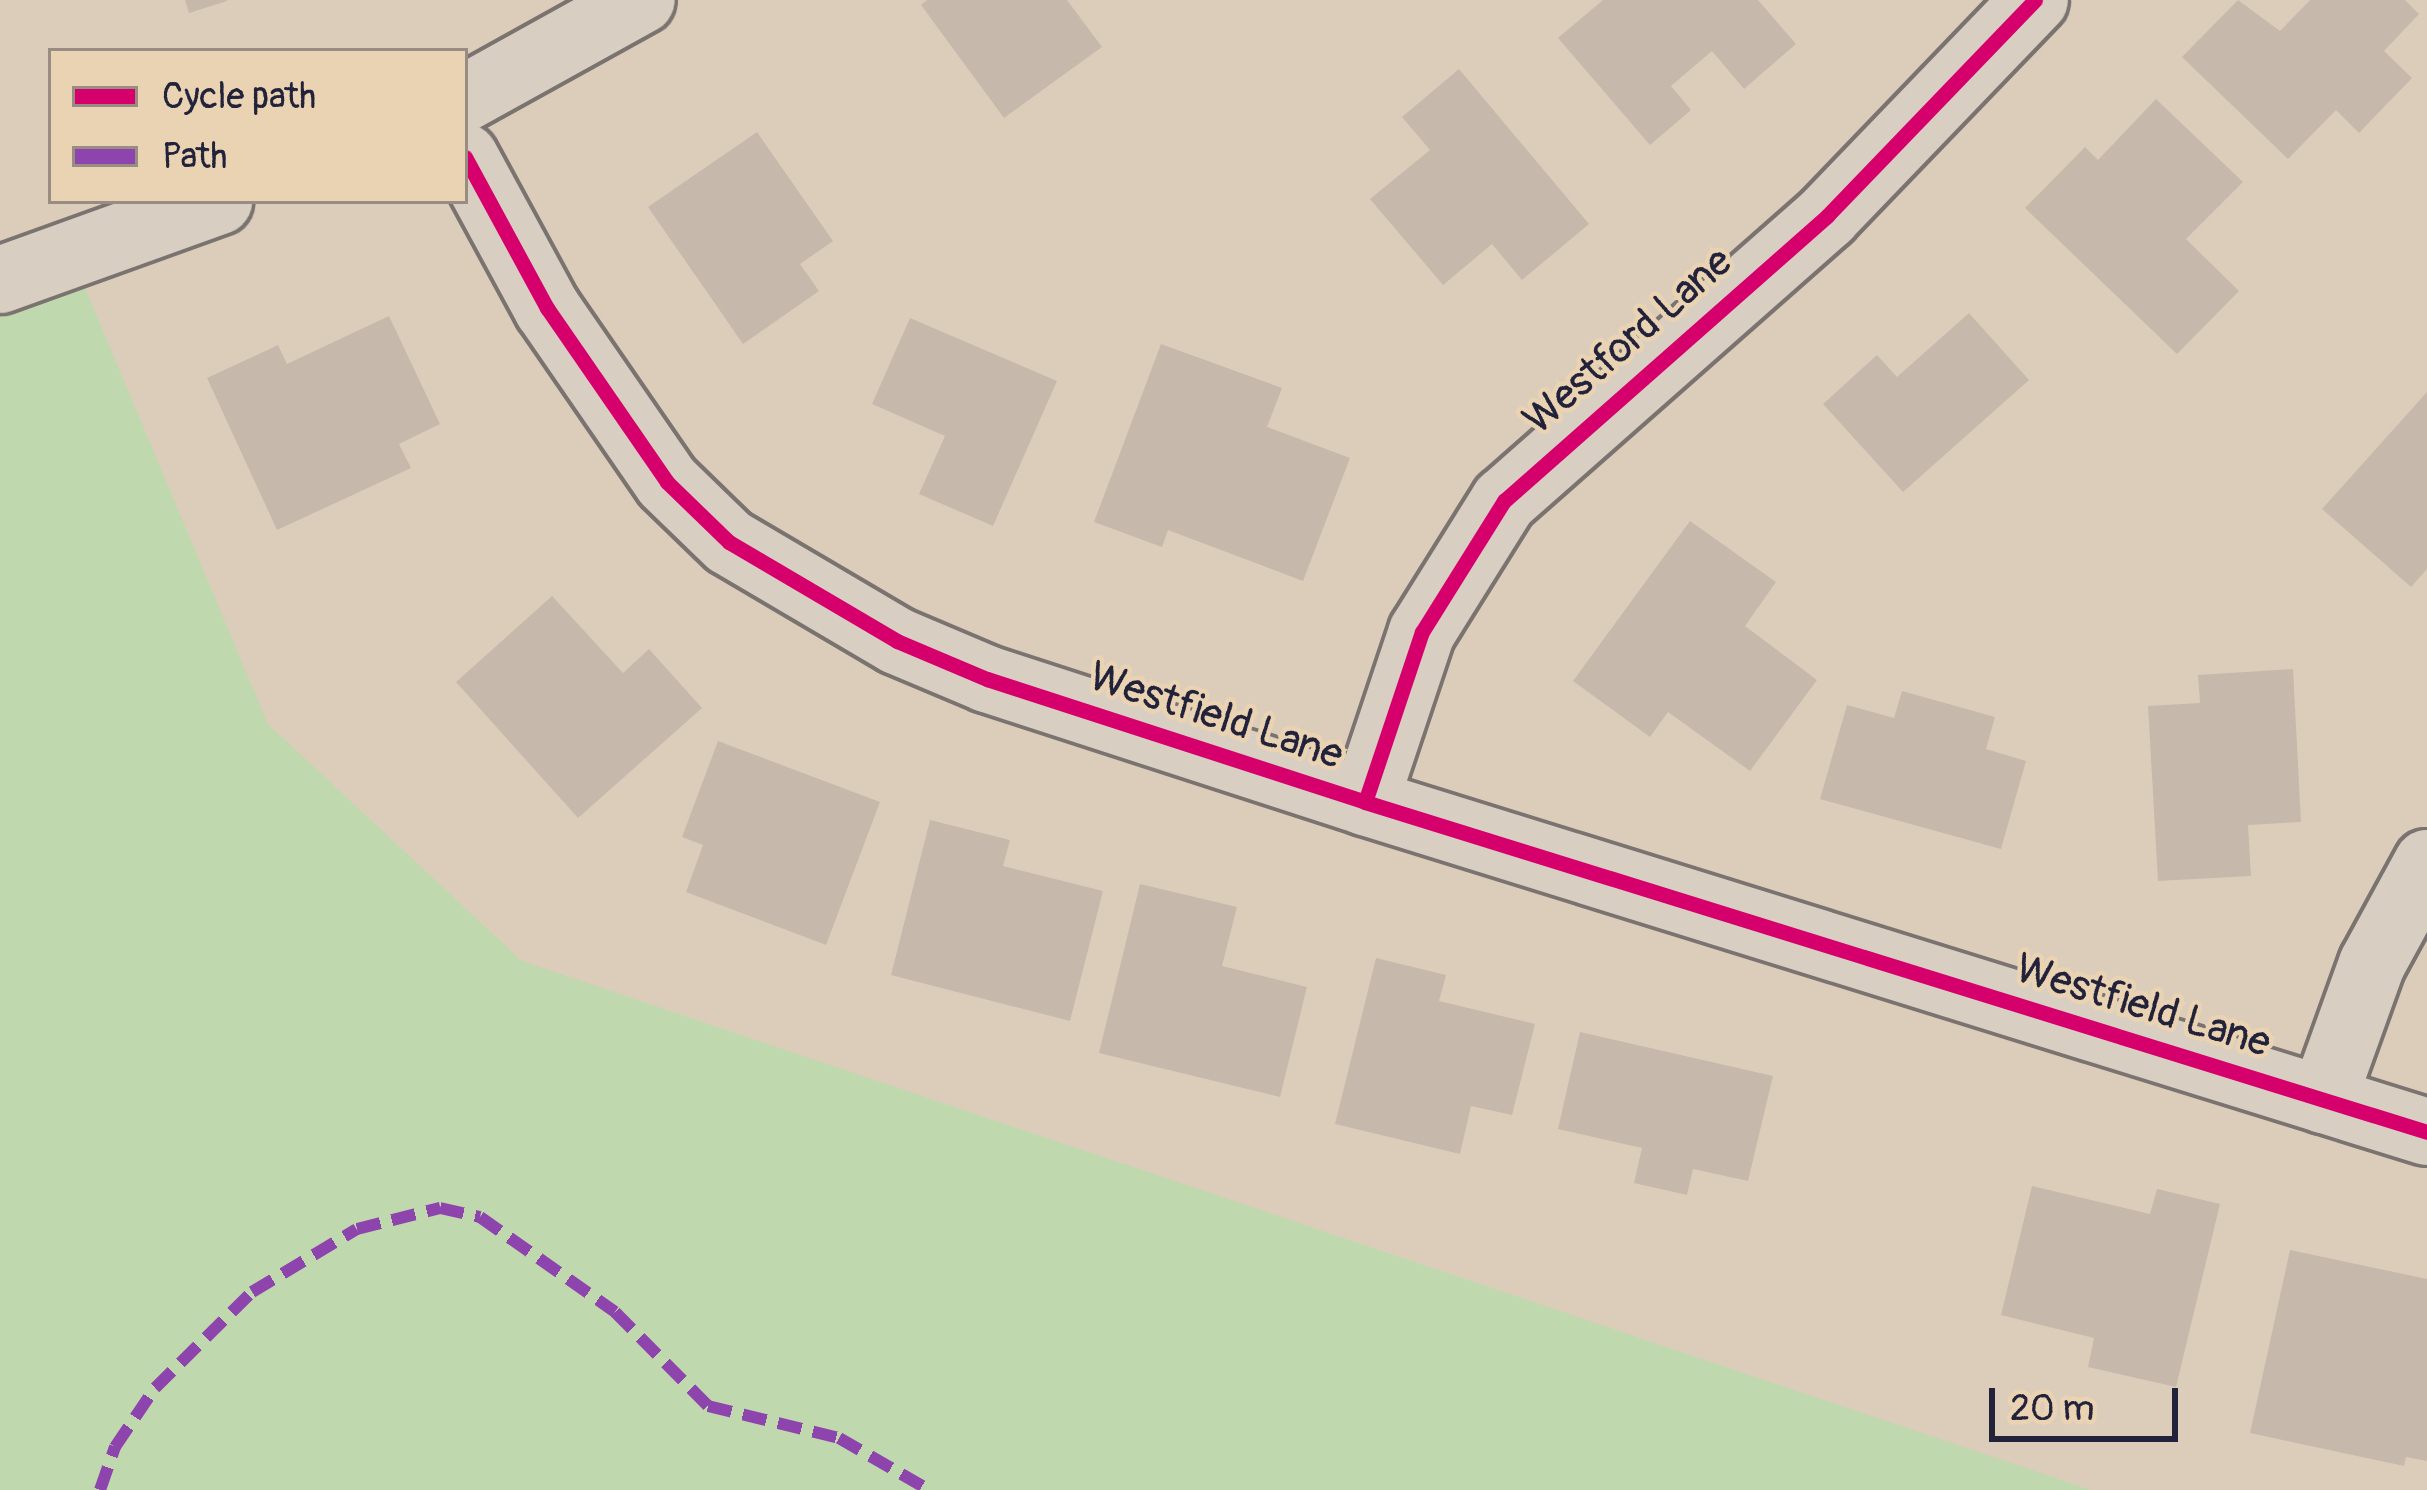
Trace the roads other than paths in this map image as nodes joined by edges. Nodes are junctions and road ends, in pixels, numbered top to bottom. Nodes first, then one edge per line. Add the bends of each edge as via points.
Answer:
1 (642, 0) edge
2 (2035, 0) edge
3 (468, 96) edge
4 (468, 162) edge
5 (211, 204) edge
6 (0, 280) edge
7 (1365, 802) junction
8 (2427, 863) edge
9 (2323, 1100) junction
10 (2427, 1132) edge

1 - 3 street
2 - 7 street, Westford Lane via 1827,216 1504,501 1459,561 1422,632
4 - 7 street, Westfield Lane via 610,407 667,482 729,542 798,590 987,679
5 - 6 street
7 - 9 street, Westfield Lane
8 - 9 street via 2372,964
9 - 10 street, Westfield Lane

